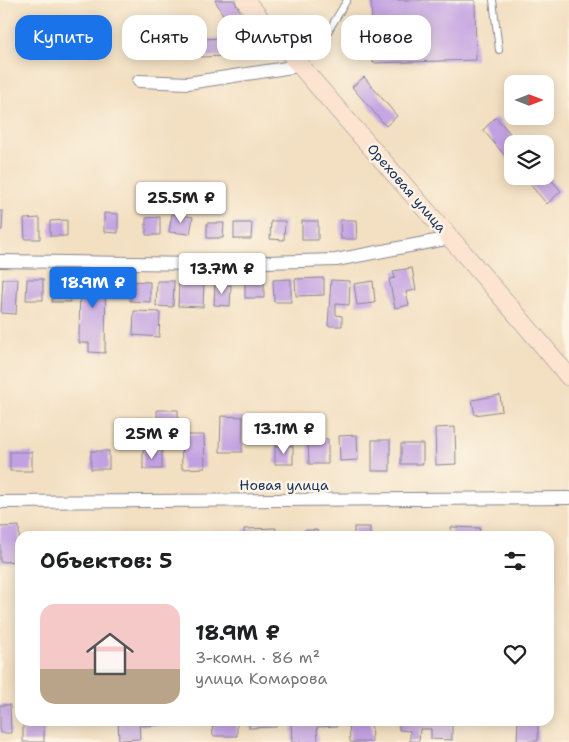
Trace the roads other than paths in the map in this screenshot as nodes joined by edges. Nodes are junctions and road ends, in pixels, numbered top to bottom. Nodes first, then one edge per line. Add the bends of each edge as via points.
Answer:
1 (245, 0) edge
2 (347, 0) edge
3 (493, 0) edge
4 (500, 50) dead end
5 (297, 63) junction
6 (139, 81) dead end
7 (451, 238) junction
8 (0, 261) edge
9 (569, 377) edge
10 (569, 498) edge
11 (0, 502) edge

1 - 5 main road, Ореховая улица
2 - 5 lane via 326,35
3 - 4 lane
5 - 6 street via 188,83
5 - 7 main road, Ореховая улица
7 - 8 street via 336,260 196,264
7 - 9 main road, Ореховая улица
10 - 11 street, Новая улица

